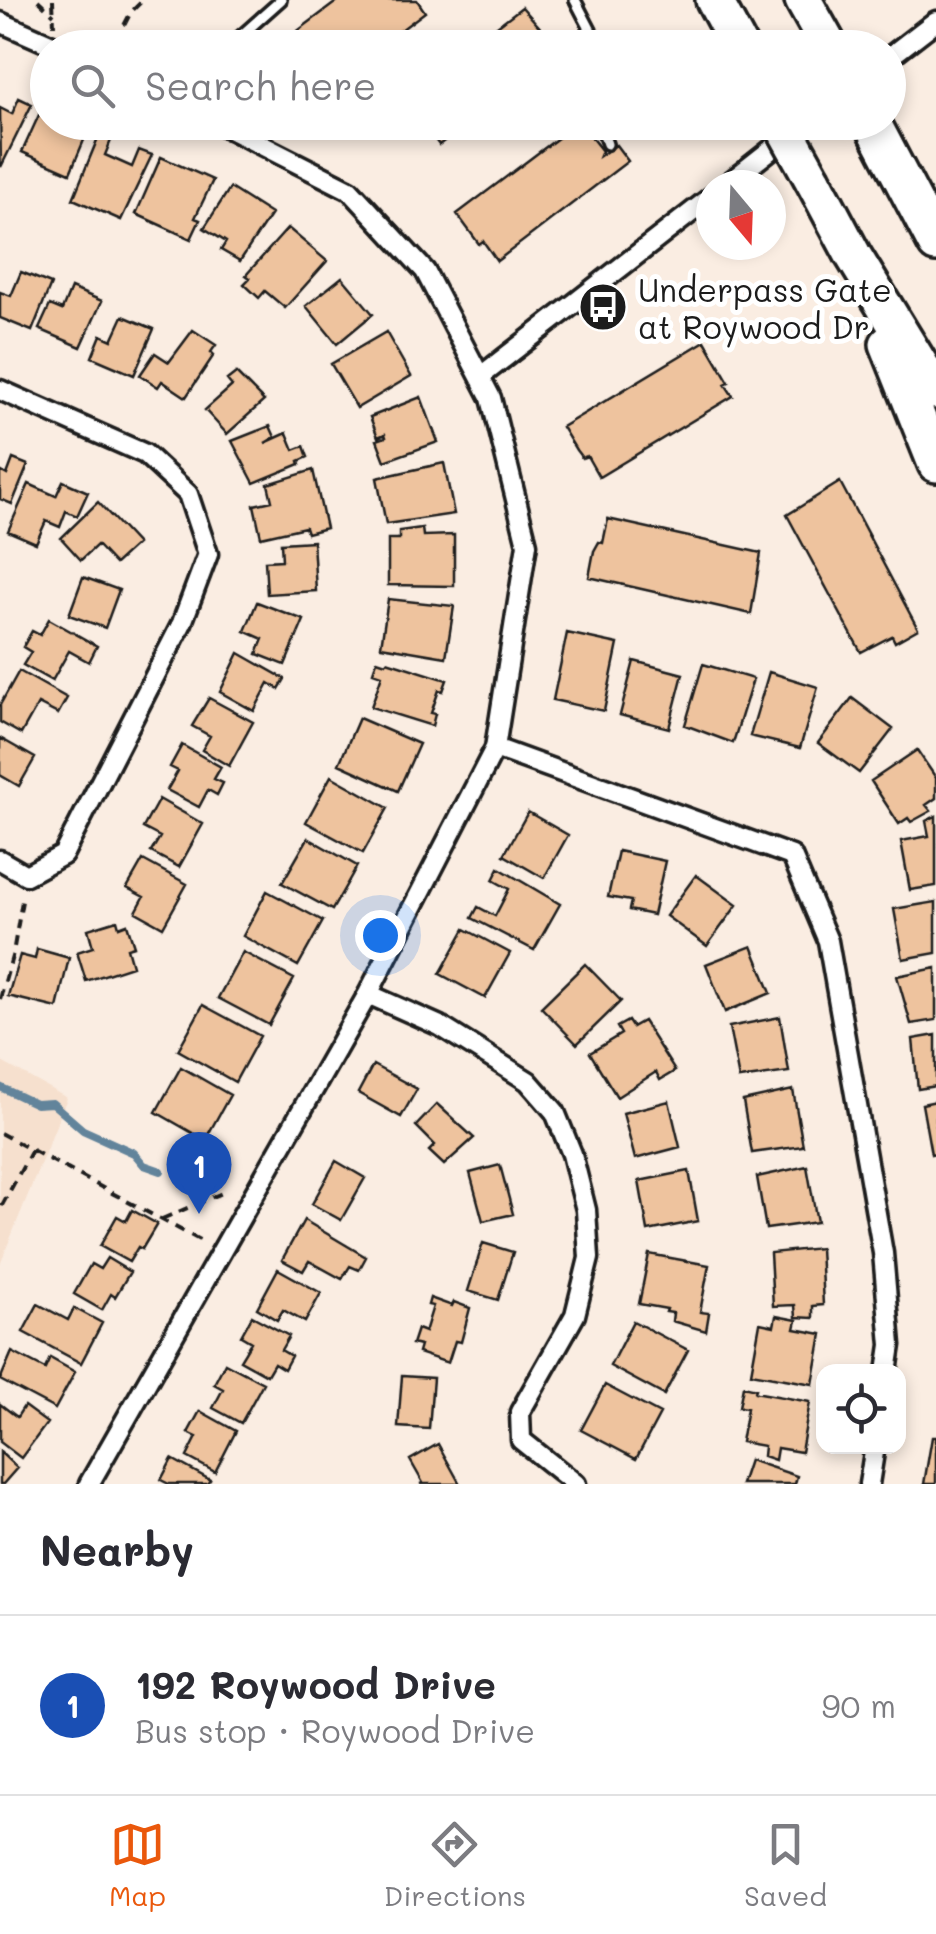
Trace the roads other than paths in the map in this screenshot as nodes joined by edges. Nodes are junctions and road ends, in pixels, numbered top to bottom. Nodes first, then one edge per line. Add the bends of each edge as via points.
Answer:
1 (281, 0) edge
2 (575, 0) edge
3 (714, 0) edge
4 (803, 0) edge
5 (936, 21) edge
6 (0, 22) edge
7 (247, 30) edge
8 (591, 30) edge
9 (730, 30) edge
10 (820, 30) edge
11 (30, 35) edge
12 (906, 44) edge
13 (251, 140) edge
14 (606, 140) edge
15 (783, 140) edge
16 (791, 140) edge
17 (881, 140) edge
18 (883, 140) edge
19 (607, 144) dead end
20 (745, 170) edge
21 (696, 209) edge
22 (936, 226) edge
23 (936, 244) edge
24 (853, 255) junction
25 (481, 376) junction
26 (0, 390) edge
27 (936, 391) edge
28 (936, 464) edge
29 (495, 748) junction
30 (0, 860) edge
31 (368, 994) junction
32 (888, 1364) edge
33 (874, 1454) edge
34 (90, 1484) edge
35 (576, 1484) edge
36 (869, 1484) edge

1 - 7 lane
2 - 8 lane
3 - 9 highway
4 - 10 highway
5 - 12 street
6 - 11 street
13 - 25 street via 350,190 425,271
14 - 19 lane
15 - 20 street
16 - 24 highway, bridge
17 - 23 highway
18 - 22 highway
21 - 25 street
24 - 27 highway
24 - 28 highway
25 - 29 street via 527,544
26 - 30 street via 145,454 188,494 208,554 182,623 63,854 26,876
29 - 31 street
29 - 32 street via 792,856 828,941 884,1253
31 - 34 street
31 - 35 street via 440,1026 528,1081 555,1112 586,1210 590,1258 575,1315 520,1423 522,1440
33 - 36 street

